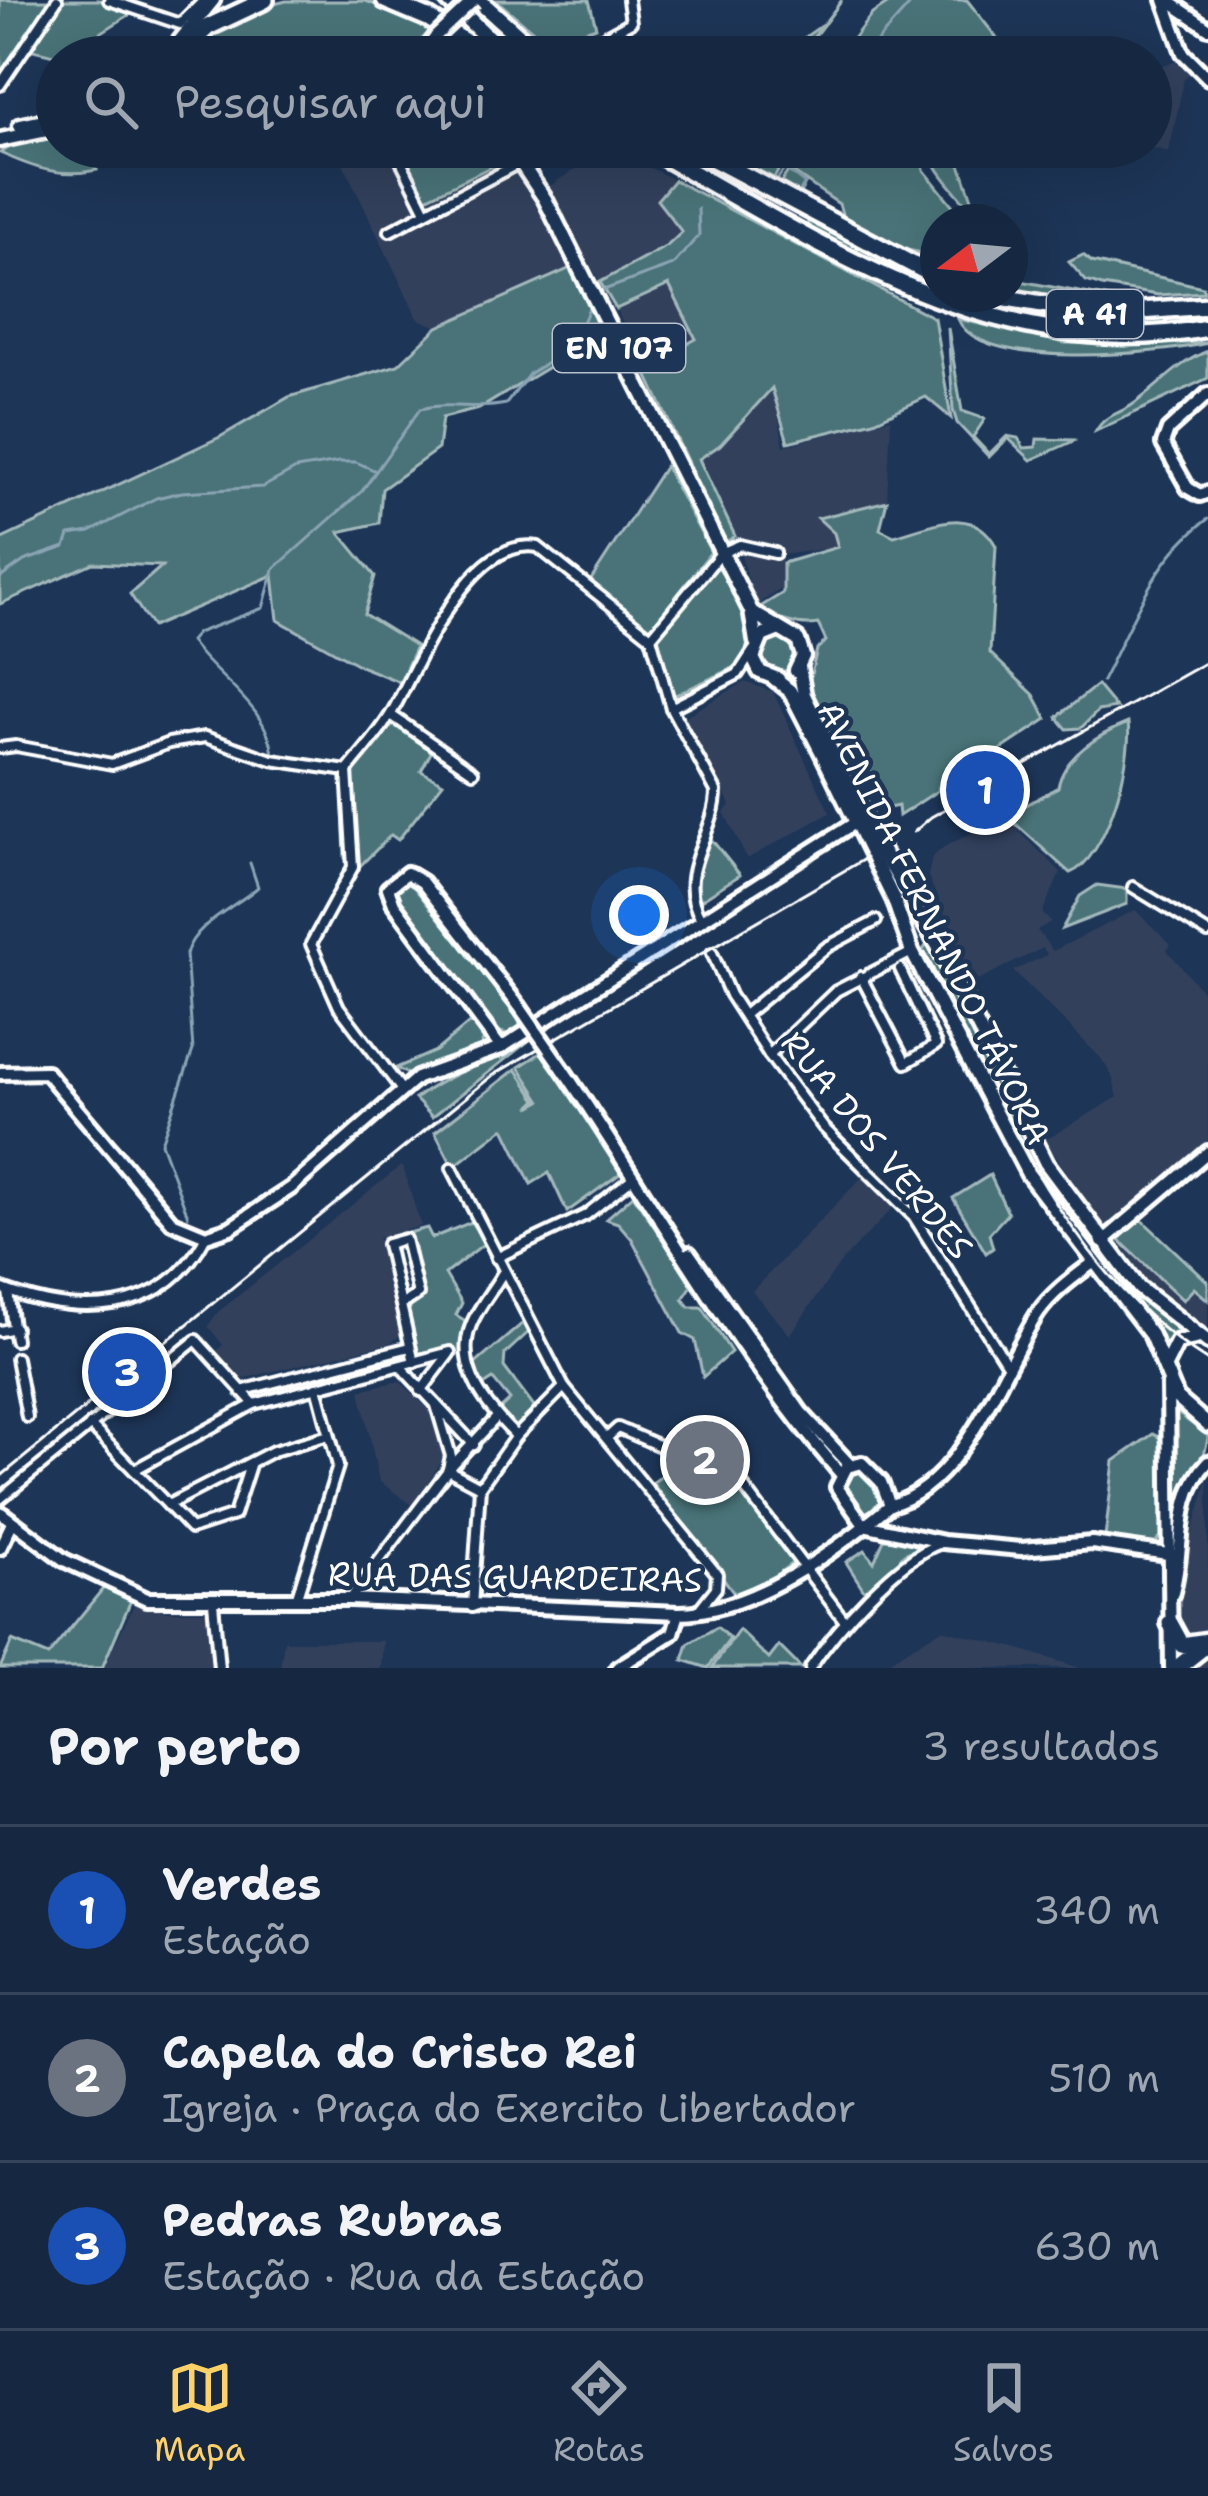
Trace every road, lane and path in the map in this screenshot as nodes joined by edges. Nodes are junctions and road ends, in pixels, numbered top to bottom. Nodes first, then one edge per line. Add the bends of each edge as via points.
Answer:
1 (57, 0) edge
2 (109, 0) edge
3 (212, 0) edge
4 (265, 0) edge
5 (385, 0) edge
6 (449, 0) edge
7 (628, 0) edge
8 (1169, 1) edge
9 (480, 2) edge
10 (1191, 16) junction
11 (183, 23) junction
12 (1208, 28) edge
13 (1176, 31) junction
14 (179, 36) edge
15 (187, 36) edge
16 (197, 36) edge
17 (436, 36) edge
18 (457, 36) edge
19 (486, 36) edge
20 (518, 36) edge
21 (606, 36) edge
22 (1208, 78) edge
23 (0, 85) edge
24 (36, 121) edge
25 (36, 132) edge
26 (5, 137) edge
27 (404, 168) edge
28 (509, 168) edge
29 (526, 168) edge
30 (685, 168) edge
31 (731, 168) edge
32 (426, 212) junction
33 (390, 231) dead end
34 (920, 268) edge
35 (1028, 303) edge
36 (1208, 306) edge
37 (1208, 328) edge
38 (1208, 394) edge
39 (1208, 492) edge
40 (721, 553) junction
41 (775, 554) dead end
42 (751, 611) junction
43 (777, 630) junction
44 (650, 637) junction
45 (755, 646) junction
46 (799, 667) junction
47 (738, 674) junction
48 (771, 678) junction
49 (671, 708) junction
50 (390, 715) junction
51 (0, 748) edge
52 (347, 771) junction
53 (473, 772) dead end
54 (860, 820) junction
55 (1132, 887) dead end
56 (700, 919) junction
57 (876, 921) dead end
58 (1208, 933) edge
59 (939, 948) junction
60 (712, 952) dead end
61 (912, 952) junction
62 (900, 969) dead end
63 (861, 977) junction
64 (743, 1015) junction
65 (501, 1048) junction
66 (769, 1055) junction
67 (0, 1073) edge
68 (401, 1089) junction
69 (1208, 1152) edge
70 (452, 1168) dead end
71 (635, 1176) junction
72 (206, 1236) junction
73 (1102, 1242) junction
74 (496, 1258) junction
75 (1093, 1263) junction
76 (502, 1274) junction
77 (4, 1289) edge
78 (403, 1304) junction
79 (15, 1328) junction
80 (0, 1331) edge
81 (15, 1340) dead end
82 (1205, 1340) edge
83 (410, 1347) junction
84 (386, 1353) junction
85 (16, 1358) dead end
86 (414, 1362) junction
87 (1008, 1366) junction
88 (395, 1367) junction
89 (1167, 1378) junction
90 (317, 1387) junction
91 (564, 1387) junction
92 (242, 1390) junction
93 (421, 1391) junction
94 (254, 1404) junction
95 (436, 1405) junction
96 (497, 1417) junction
97 (27, 1418) dead end
98 (90, 1425) junction
99 (1208, 1425) edge
100 (329, 1436) junction
101 (516, 1436) junction
102 (608, 1437) junction
103 (471, 1442) junction
104 (451, 1456) junction
105 (250, 1462) junction
106 (1208, 1462) edge
107 (845, 1469) junction
108 (134, 1470) junction
109 (448, 1470) junction
110 (480, 1487) junction
111 (0, 1499) edge
112 (168, 1505) junction
113 (890, 1505) junction
114 (0, 1512) edge
115 (12, 1523) junction
116 (864, 1525) junction
117 (943, 1542) junction
118 (0, 1548) edge
119 (1175, 1556) junction
120 (804, 1564) junction
121 (296, 1600) junction
122 (350, 1600) junction
123 (213, 1602) junction
124 (472, 1607) junction
125 (697, 1612) junction
126 (679, 1613) junction
127 (844, 1620) junction
128 (1170, 1623) junction
129 (1208, 1642) edge
130 (1208, 1655) edge
131 (219, 1668) edge
132 (617, 1668) edge
133 (810, 1668) edge
134 (1174, 1668) edge
135 (1193, 1668) edge

1 - 23 street
2 - 11 street
3 - 11 street
3 - 15 main road
4 - 16 highway
5 - 18 highway
6 - 19 highway
7 - 21 street via 630,23
8 - 10 main road
8 - 13 main road
9 - 17 main road, bridge
9 - 20 highway
10 - 12 main road
10 - 13 main road
11 - 14 main road
13 - 22 main road
24 - 26 main road
25 - 26 main road
27 - 32 street
28 - 32 street
29 - 40 main road, EN 107
30 - 37 highway, A 41 via 891,282 970,313 1091,335
31 - 34 highway
32 - 33 street
35 - 36 highway, A 41 via 1084,313
38 - 39 main road via 1163,444 1187,488
40 - 41 street via 740,545
40 - 42 main road, EN 107
40 - 44 street
42 - 43 main road, EN 107
42 - 45 main road, EN 107
43 - 45 main road
43 - 46 main road, EN 107 via 798,640
44 - 49 street
44 - 50 street via 538,547 505,552 478,572 434,631
45 - 47 street
45 - 48 main road, EN 107 via 756,666
46 - 48 main road
46 - 54 main road, AVENIDA FERNANDO TÁVORA / EN 107
47 - 48 street
47 - 49 street
48 - 54 main road, AVENIDA FERNANDO TÁVORA / EN 107 via 790,691
49 - 56 street via 716,791 693,867
50 - 52 street
50 - 53 street
51 - 52 street via 112,764 205,737 272,760
52 - 68 street via 353,867 311,944 339,1007
54 - 56 main road
54 - 59 main road, AVENIDA FERNANDO TÁVORA / EN 107
54 - 61 main road, AVENIDA FERNANDO TÁVORA / EN 107
55 - 58 street
56 - 65 main road
57 - 64 street via 827,946
59 - 61 main road
59 - 73 main road, AVENIDA FERNANDO TÁVORA / EN 107 via 1032,1139
60 - 64 street, RUA DOS VERDES
61 - 63 street
61 - 75 main road, AVENIDA FERNANDO TÁVORA / EN 107 via 1028,1174
62 - 63 street via 936,1045 906,1063
63 - 66 street
64 - 66 street, RUA DOS VERDES
65 - 68 main road
65 - 71 main road, bridge via 394,904 393,879 406,873 422,882
66 - 87 street, RUA DOS VERDES via 823,1127 923,1229
67 - 72 main road via 46,1072 172,1222
68 - 72 main road via 291,1188
69 - 73 main road
70 - 74 street
71 - 74 street via 586,1215
71 - 107 main road
72 - 77 street via 196,1257 130,1305 60,1306
73 - 82 main road, AVENIDA FERNANDO TÁVORA / EN 107 via 1139,1288
74 - 76 street
75 - 87 main road, RUA DAS GUARDEIRAS via 1055,1292
75 - 89 main road, AVENIDA FERNANDO TÁVORA via 1151,1336
76 - 91 street
76 - 96 street via 469,1327 475,1388
77 - 79 street
78 - 78 street via 387,1244 405,1239 418,1294
78 - 83 street
79 - 80 street
79 - 81 street
82 - 89 main road via 1177,1342
83 - 84 street
83 - 86 street
84 - 88 street
84 - 92 street
85 - 97 street
86 - 88 street
86 - 93 street via 450,1352
87 - 113 main road, RUA DAS GUARDEIRAS via 980,1424 913,1498
88 - 90 street
88 - 93 street
89 - 99 main road, AVENIDA FERNANDO TÁVORA via 1185,1408
89 - 119 main road
90 - 94 street
90 - 100 street
91 - 101 street
91 - 102 street
92 - 94 street
92 - 98 street via 196,1340
93 - 95 street
94 - 108 street
95 - 103 street
95 - 104 street
96 - 101 street
96 - 103 street
98 - 108 street
98 - 111 street
100 - 105 street
100 - 121 street via 336,1479
101 - 110 street
102 - 120 street via 628,1429 676,1453 707,1438
102 - 125 street via 717,1574
103 - 104 street
103 - 109 street
104 - 109 street
105 - 112 street
105 - 112 street via 234,1515 191,1529
106 - 119 main road via 1187,1498
107 - 113 main road via 868,1467
107 - 116 main road via 837,1487
108 - 112 street
109 - 110 street
109 - 122 street
110 - 124 street
113 - 116 main road, RUA DAS GUARDEIRAS
114 - 115 main road, RUA DAS GUARDEIRAS
115 - 118 main road
115 - 123 main road, RUA DAS GUARDEIRAS via 64,1560 147,1599
116 - 117 main road
116 - 120 main road, RUA DAS GUARDEIRAS
117 - 119 main road via 1092,1544
117 - 127 street via 909,1558
119 - 128 main road
120 - 125 main road, RUA DAS GUARDEIRAS via 740,1601
120 - 127 street
121 - 122 main road, RUA DAS GUARDEIRAS
121 - 123 main road, RUA DAS GUARDEIRAS
122 - 124 main road, RUA DAS GUARDEIRAS
123 - 131 street
124 - 126 main road, RUA DAS GUARDEIRAS
125 - 126 main road, RUA DAS GUARDEIRAS
126 - 132 main road via 673,1633
127 - 133 street
128 - 129 highway via 1182,1645
128 - 134 main road
129 - 134 highway
130 - 135 highway

